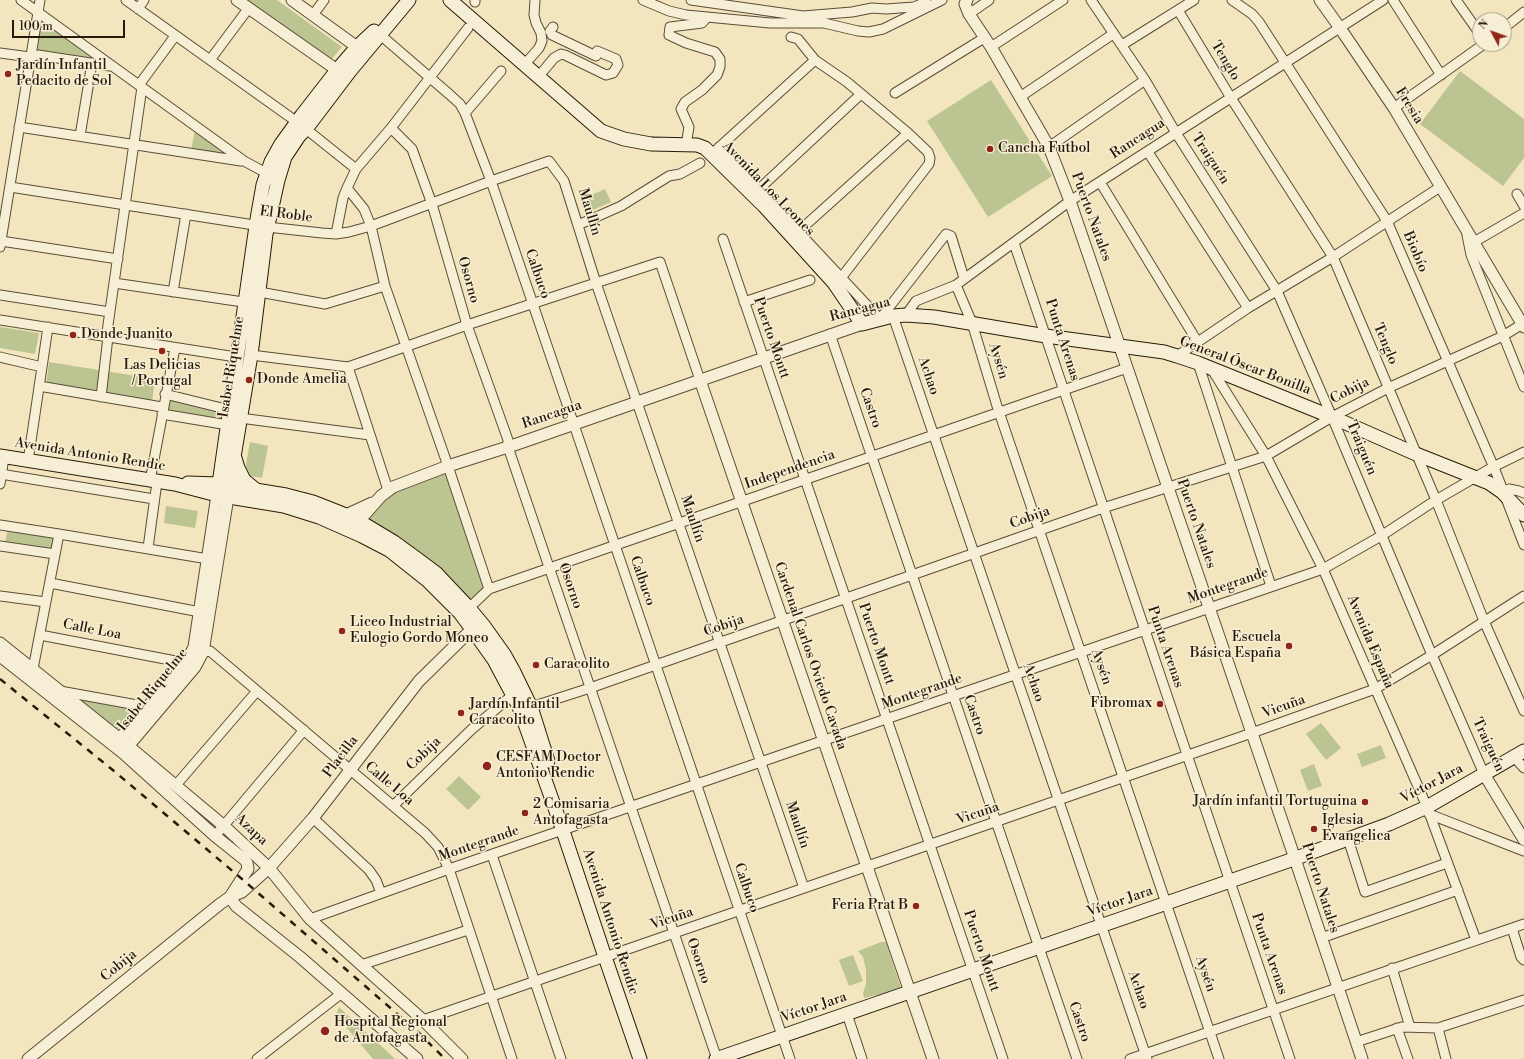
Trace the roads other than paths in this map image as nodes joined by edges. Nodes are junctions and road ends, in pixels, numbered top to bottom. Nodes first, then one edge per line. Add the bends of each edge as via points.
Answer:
1 (21, 0) edge
2 (40, 0) edge
3 (126, 0) edge
4 (144, 0) edge
5 (237, 0) edge
6 (292, 0) edge
7 (324, 0) edge
8 (398, 0) edge
9 (409, 0) edge
10 (450, 0) edge
11 (535, 0) edge
12 (643, 0) edge
13 (691, 0) edge
14 (930, 0) edge
15 (942, 0) edge
16 (967, 0) edge
17 (989, 0) edge
18 (1063, 0) edge
19 (1091, 0) edge
20 (1194, 0) edge
21 (1232, 0) edge
22 (1320, 0) edge
23 (1383, 0) edge
24 (1393, 0) edge
25 (1456, 0) edge
26 (248, 8) junction
27 (138, 9) junction
28 (1178, 10) junction
29 (38, 12) junction
30 (1524, 12) edge
31 (968, 14) junction
32 (313, 15) junction
33 (707, 17) junction
34 (1512, 22) edge
35 (1472, 23) edge
36 (552, 27) dead end
37 (468, 28) dead end
38 (1340, 28) junction
39 (377, 33) junction
40 (1114, 34) junction
41 (175, 36) junction
42 (791, 37) dead end
43 (984, 38) junction
44 (1122, 45) junction
45 (357, 47) junction
46 (991, 48) junction
47 (1473, 52) edge
48 (0, 53) edge
49 (30, 57) junction
50 (210, 60) junction
51 (815, 60) junction
52 (358, 62) junction
53 (92, 63) junction
54 (1285, 63) junction
55 (525, 64) junction
56 (113, 67) junction
57 (337, 70) junction
58 (501, 71) dead end
59 (1441, 75) junction
60 (539, 76) junction
61 (430, 77) junction
62 (1145, 80) junction
63 (140, 86) junction
64 (895, 93) dead end
65 (861, 94) junction
66 (1020, 97) junction
67 (1231, 98) junction
68 (1394, 108) junction
69 (465, 113) junction
70 (19, 127) junction
71 (391, 128) junction
72 (300, 129) junction
73 (1176, 133) junction
74 (908, 134) junction
75 (80, 136) junction
76 (134, 145) junction
77 (686, 145) junction
78 (1049, 147) junction
79 (715, 150) junction
80 (1148, 152) junction
81 (244, 161) junction
82 (548, 161) joint
83 (700, 163) dead end
84 (356, 169) junction
85 (267, 172) junction
86 (278, 180) junction
87 (491, 181) junction
88 (1100, 182) junction
89 (10, 187) junction
90 (1440, 187) junction
91 (347, 188) junction
92 (758, 190) junction
93 (1517, 194) dead end
94 (1070, 201) junction
95 (3, 204) edge
96 (432, 204) junction
97 (126, 205) junction
98 (1524, 206) edge
99 (1524, 213) edge
100 (186, 214) junction
101 (1387, 221) junction
102 (578, 225) junction
103 (262, 226) junction
104 (371, 226) junction
105 (799, 231) junction
106 (1467, 232) junction
107 (336, 234) junction
108 (723, 239) dead end
109 (1474, 242) junction
110 (1014, 243) junction
111 (0, 244) edge
112 (1333, 256) junction
113 (118, 259) junction
114 (841, 278) junction
115 (964, 278) junction
116 (810, 280) dead end
117 (114, 283) junction
118 (596, 283) junction
119 (956, 285) junction
120 (385, 286) junction
121 (1277, 291) junction
122 (173, 292) junction
123 (0, 295) edge
124 (252, 297) junction
125 (744, 302) junction
126 (532, 304) junction
127 (1248, 308) junction
128 (110, 312) junction
129 (906, 315) junction
130 (893, 316) junction
131 (880, 319) junction
132 (0, 320) edge
133 (972, 323) junction
134 (862, 324) junction
135 (467, 325) junction
136 (1523, 325) edge
137 (48, 328) junction
138 (830, 334) junction
139 (1046, 336) junction
140 (1503, 336) junction
141 (108, 337) junction
142 (1197, 341) junction
143 (406, 347) junction
144 (1120, 347) junction
145 (174, 348) junction
146 (251, 355) junction
147 (0, 356) edge
148 (1177, 356) junction
149 (236, 357) junction
150 (763, 358) junction
151 (1447, 361) junction
152 (1198, 363) junction
153 (42, 367) junction
154 (348, 367) junction
155 (1127, 368) junction
156 (1211, 368) junction
157 (700, 380) junction
158 (39, 386) junction
159 (1524, 387) edge
160 (1388, 388) junction
161 (1064, 390) junction
162 (165, 394) junction
163 (101, 398) junction
164 (637, 402) junction
165 (162, 410) junction
166 (999, 412) junction
167 (235, 414) junction
168 (1332, 417) junction
169 (574, 424) junction
170 (228, 425) junction
171 (370, 435) junction
172 (934, 435) junction
173 (508, 447) junction
174 (1524, 452) edge
175 (1416, 454) junction
176 (235, 455) junction
177 (1266, 456) junction
178 (2, 457) edge
179 (871, 457) junction
180 (28, 461) junction
181 (448, 466) junction
182 (1232, 467) junction
183 (1493, 467) junction
184 (1, 474) edge
185 (1476, 477) junction
186 (805, 480) junction
187 (153, 481) junction
188 (0, 484) edge
189 (1168, 488) junction
190 (255, 489) junction
191 (223, 490) junction
192 (388, 490) junction
193 (1502, 492) junction
194 (1524, 493) edge
195 (154, 499) junction
196 (1436, 500) junction
197 (376, 501) junction
198 (742, 502) junction
199 (1103, 508) junction
200 (346, 515) junction
201 (1524, 515) edge
202 (358, 522) junction
203 (335, 524) junction
204 (679, 524) junction
205 (0, 525) edge
206 (1040, 531) junction
207 (59, 534) junction
208 (1381, 536) junction
209 (1524, 545) edge
210 (0, 546) edge
211 (615, 546) junction
212 (148, 548) junction
213 (55, 554) junction
214 (974, 554) junction
215 (213, 560) junction
216 (550, 568) junction
217 (1323, 569) junction
218 (912, 576) junction
219 (50, 583) junction
220 (1271, 586) junction
221 (488, 589) junction
222 (0, 596) edge
223 (1524, 596) edge
224 (846, 599) junction
225 (46, 602) junction
226 (1209, 607) junction
227 (469, 608) junction
228 (200, 612) junction
229 (783, 621) junction
230 (1484, 621) junction
231 (472, 629) junction
232 (1144, 630) junction
233 (40, 635) junction
234 (0, 643) edge
235 (720, 643) junction
236 (203, 652) junction
237 (1081, 652) junction
238 (1432, 655) junction
239 (0, 656) edge
240 (186, 663) junction
241 (656, 666) junction
242 (33, 669) junction
243 (1016, 674) junction
244 (590, 688) junction
245 (1375, 689) junction
246 (60, 691) junction
247 (257, 692) junction
248 (515, 696) junction
249 (953, 696) junction
250 (148, 707) junction
251 (531, 708) junction
252 (1524, 711) edge
253 (887, 718) junction
254 (304, 730) junction
255 (1252, 734) junction
256 (824, 740) junction
257 (121, 746) junction
258 (1519, 754) edge
259 (1187, 756) junction
260 (761, 762) junction
261 (1524, 768) edge
262 (351, 770) junction
263 (1484, 774) junction
264 (1124, 778) junction
265 (696, 784) junction
266 (176, 785) junction
267 (1058, 800) junction
268 (393, 806) junction
269 (631, 807) junction
270 (1428, 811) junction
271 (313, 818) junction
272 (996, 822) junction
273 (224, 826) junction
274 (566, 829) junction
275 (215, 836) junction
276 (1348, 839) junction
277 (1524, 840) edge
278 (930, 845) junction
279 (1524, 851) edge
280 (492, 855) junction
281 (1295, 858) junction
282 (1448, 863) junction
283 (867, 867) junction
284 (269, 868) junction
285 (448, 869) junction
286 (1229, 881) junction
287 (804, 888) junction
288 (1458, 890) junction
289 (381, 893) junction
290 (230, 897) junction
291 (1166, 903) junction
292 (739, 911) junction
293 (310, 919) junction
294 (1524, 924) edge
295 (1101, 926) junction
296 (1512, 928) junction
297 (468, 930) junction
298 (674, 934) junction
299 (1321, 938) junction
300 (1476, 940) junction
301 (1038, 947) junction
302 (608, 956) junction
303 (1524, 960) edge
304 (362, 965) junction
305 (1392, 968) junction
306 (973, 970) junction
307 (534, 982) junction
308 (1337, 987) junction
309 (910, 992) junction
310 (342, 993) junction
311 (491, 997) junction
312 (1524, 1000) edge
313 (1273, 1009) junction
314 (847, 1014) junction
315 (423, 1020) junction
316 (1410, 1027) junction
317 (1397, 1028) junction
318 (1438, 1028) junction
319 (1210, 1031) junction
320 (782, 1036) junction
321 (1356, 1042) junction
322 (1146, 1056) edge
323 (28, 1059) edge
324 (257, 1059) edge
325 (417, 1059) edge
326 (462, 1059) edge
327 (512, 1059) edge
328 (561, 1059) edge
329 (640, 1059) edge
330 (648, 1059) edge
331 (716, 1059) edge
332 (790, 1059) edge
333 (862, 1059) edge
334 (933, 1059) edge
335 (1003, 1059) edge
336 (1077, 1059) edge
337 (1130, 1059) edge
338 (1219, 1059) edge
339 (1290, 1059) edge
340 (1362, 1059) edge
341 (1408, 1059) edge
342 (1446, 1059) edge

1 - 29 street
2 - 29 street
3 - 27 street
4 - 27 street
5 - 26 street
6 - 32 street
7 - 32 street
8 - 39 main road, Isabel Riquelme
9 - 39 main road, Isabel Riquelme
10 - 55 main road, Avenida Los Leones
11 - 55 street via 534,15 542,41
12 - 33 street via 669,11
13 - 14 street via 803,16 872,8 914,7
15 - 33 street via 883,29 869,32 824,23 770,23
16 - 31 street via 965,4
17 - 31 street
18 - 46 street
19 - 40 street, Traiguén
20 - 28 street
21 - 54 street, Biobío via 1259,22
22 - 38 street, Fresia
23 - 38 street, Rancagua
24 - 59 street
25 - 35 street
26 - 50 street
26 - 57 street
27 - 41 street
28 - 44 street
28 - 67 street, Tenglo
29 - 49 street
29 - 56 street
30 - 34 street
31 - 43 street, Puerto Natales
32 - 45 street
33 - 77 street via 702,23 670,27 669,34 686,43 715,52 720,59 716,75 702,90 685,102 681,109 689,127
36 - 60 street via 552,35 596,56 597,51 616,59 618,65 613,73 606,75 561,54 554,58
37 - 61 street
38 - 54 street, Rancagua
38 - 68 street, Fresia
39 - 45 main road, Isabel Riquelme
39 - 52 main road, Isabel Riquelme
39 - 61 street, Calbuco
40 - 44 street, Traiguén
40 - 66 street
41 - 50 street
41 - 63 street
42 - 51 street via 798,39
43 - 46 street, Puerto Natales
43 - 64 street
44 - 62 street, Traiguén
45 - 52 street
45 - 57 main road, Isabel Riquelme
46 - 66 street, Puerto Natales
47 - 59 street
48 - 49 street
49 - 53 street via 38,55
49 - 70 street
50 - 72 street
51 - 65 street
51 - 79 street
52 - 72 main road, Isabel Riquelme
53 - 56 street
53 - 75 street
54 - 67 street, Rancagua
54 - 101 street, Biobío
55 - 60 main road, Avenida Los Leones
56 - 63 street
57 - 72 main road, Isabel Riquelme
58 - 69 street
59 - 68 street
60 - 77 main road, Avenida Los Leones via 601,131 651,144
61 - 69 street, Calbuco via 460,104
61 - 71 street
62 - 73 street, Traiguén
62 - 78 street
63 - 76 street
63 - 81 street
65 - 74 street
65 - 92 street
66 - 78 street, Puerto Natales
67 - 73 street, Rancagua
67 - 112 street, Tenglo
68 - 90 street, Fresia
69 - 87 street, Calbuco
70 - 75 street
70 - 89 street
71 - 84 street
71 - 96 street, Osorno via 412,149
72 - 84 street
72 - 85 main road, Isabel Riquelme via 281,144
72 - 86 main road, Isabel Riquelme via 285,157
73 - 80 street, Rancagua
73 - 121 street, Traiguén
74 - 105 street
74 - 114 street via 928,152 931,161
75 - 76 street
76 - 81 street
76 - 97 street
77 - 79 main road, Avenida Los Leones
78 - 94 street, Puerto Natales
79 - 92 street, Avenida Los Leones
79 - 134 main road, Avenida Los Leones via 834,283
80 - 88 street, Rancagua
80 - 127 street
81 - 85 street
82 - 87 street, El Roble
82 - 102 street, Maullín via 564,181
83 - 102 street via 680,174 669,176 621,206
84 - 91 street
85 - 86 street
85 - 103 main road, Isabel Riquelme
86 - 103 main road, Isabel Riquelme
87 - 96 street, El Roble
87 - 126 street, Calbuco
88 - 94 street, Rancagua
88 - 142 street
89 - 95 street
89 - 97 street, El Roble
90 - 101 street
90 - 106 street, Fresia
91 - 104 street via 364,209
91 - 107 street
92 - 105 street, Avenida Los Leones
93 - 98 street
94 - 110 street, Rancagua
94 - 144 street, Puerto Natales
95 - 111 street
96 - 104 street, El Roble
96 - 135 street, Osorno
97 - 100 street, El Roble
97 - 113 street
99 - 109 street
100 - 103 street, El Roble
100 - 122 street
101 - 112 street
101 - 151 street, Biobío
102 - 118 street, Maullín
103 - 107 street, El Roble
103 - 124 main road, Isabel Riquelme
104 - 107 street, El Roble
104 - 120 street
105 - 114 street, Avenida Los Leones
106 - 109 street, Fresia
106 - 140 street, Fresia via 1471,255
108 - 125 street, Puerto Montt
109 - 136 street, Fresia
110 - 115 street, Rancagua
110 - 139 street, Punta Arenas
111 - 113 street
112 - 121 street
112 - 160 street, Tenglo
113 - 117 street
114 - 131 street, Avenida Los Leones
115 - 119 street, Rancagua
115 - 131 street via 951,236 946,234
116 - 125 street
117 - 122 street
117 - 128 street
118 - 126 street
118 - 157 street, Cardenal Carlos Oviedo Cavada via 660,262
118 - 164 street, Maullín
119 - 129 street, Rancagua via 916,301
119 - 133 street, Aysén
120 - 124 street via 326,304
120 - 143 street
121 - 127 street
121 - 168 street, Traiguén
122 - 124 street
123 - 128 street
124 - 146 main road, Isabel Riquelme
124 - 149 main road, Isabel Riquelme
125 - 150 street, Puerto Montt
126 - 135 street
126 - 169 street, Calbuco
127 - 142 street
128 - 141 street
129 - 130 main road, Rancagua
129 - 133 main road, General Óscar Bonilla
130 - 131 main road, Rancagua
130 - 172 street, Achao
131 - 134 main road, Rancagua
132 - 137 street
133 - 139 main road, General Óscar Bonilla
133 - 166 street, Aysén
134 - 138 street, Rancagua
135 - 143 street
135 - 173 street, Osorno via 508,440
136 - 140 street, Cobija
137 - 141 street
137 - 153 street
138 - 150 street, Rancagua
138 - 179 street, Castro
139 - 144 main road, General Óscar Bonilla
139 - 161 street, Punta Arenas
140 - 151 street, Cobija
140 - 159 street, Fresia
141 - 145 street
141 - 163 street
142 - 148 street
143 - 154 street
143 - 181 street
144 - 148 main road, General Óscar Bonilla
144 - 155 street, Puerto Natales
145 - 149 street
145 - 162 street
146 - 154 street
146 - 167 main road, Isabel Riquelme
147 - 153 street
148 - 152 main road, General Óscar Bonilla
149 - 167 main road, Isabel Riquelme
150 - 157 street, Rancagua
150 - 186 street, Puerto Montt
151 - 160 street, Cobija
151 - 183 street, Biobío
152 - 156 main road, General Óscar Bonilla
152 - 182 street
153 - 158 street
154 - 171 street
155 - 161 street, Independencia
155 - 189 street, Puerto Natales
156 - 168 main road, General Óscar Bonilla
156 - 177 street, Avenida España
157 - 164 street, Rancagua
157 - 198 street, Cardenal Carlos Oviedo Cavada
158 - 163 street
158 - 180 street
160 - 168 street, Cobija
160 - 175 street, Tenglo
161 - 166 street, Independencia
161 - 199 street, Punta Arenas
162 - 165 street
162 - 167 street
163 - 165 street
164 - 169 street, Rancagua
164 - 204 street, Maullín
165 - 170 street
165 - 187 street
166 - 172 street, Independencia
166 - 206 street, Aysén
167 - 170 main road, Isabel Riquelme
167 - 171 street
167 - 176 main road, Isabel Riquelme
168 - 175 main road, General Óscar Bonilla
168 - 177 street, Cobija
168 - 208 street, Traiguén
169 - 173 street, Rancagua
169 - 211 street, Calbuco
170 - 191 main road, Isabel Riquelme
171 - 192 street
172 - 179 street, Independencia
172 - 214 street, Achao
173 - 181 street, Rancagua
173 - 216 street, Osorno
174 - 183 street, Montegrande
175 - 185 main road, General Óscar Bonilla
175 - 196 street, Tenglo
176 - 190 main road via 244,480
176 - 191 main road, Isabel Riquelme
177 - 182 street, Cobija
177 - 217 street, Avenida España
178 - 180 main road, Avenida Antonio Rendic
178 - 184 street
179 - 186 street, Independencia
179 - 218 street, Castro
180 - 187 main road, Avenida Antonio Rendic
181 - 192 street, Rancagua
181 - 221 street
182 - 189 street, Cobija
182 - 220 street
183 - 185 street, Montegrande
183 - 193 street, Biobío
184 - 188 street
184 - 195 street
185 - 193 main road, General Óscar Bonilla
185 - 196 street, Montegrande
186 - 198 street, Independencia
186 - 224 street, Puerto Montt
187 - 191 main road, Avenida Antonio Rendic via 174,484 190,482
187 - 195 street
189 - 199 street, Cobija
189 - 226 street, Puerto Natales
190 - 191 main road, Avenida Antonio Rendic
190 - 200 main road, Avenida Antonio Rendic via 313,502
191 - 203 main road, Avenida Antonio Rendic via 284,506
191 - 215 street, Isabel Riquelme
192 - 197 street, Rancagua
193 - 194 street via 1509,489
193 - 201 main road, General Óscar Bonilla
193 - 209 street, Biobío
195 - 212 street
196 - 208 street, Montegrande
196 - 230 street, Tenglo
197 - 200 street, Rancagua
197 - 202 street, Rancagua
198 - 204 street, Independencia
198 - 229 street, Cardenal Carlos Oviedo Cavada
199 - 206 street, Cobija
199 - 232 street, Punta Arenas
200 - 202 main road, Avenida Antonio Rendic
202 - 203 street, Avenida Antonio Rendic
202 - 227 main road, Avenida Antonio Rendic via 416,558 436,574
203 - 231 main road, Avenida Antonio Rendic via 389,550 410,566 460,612
204 - 211 street, Independencia
204 - 235 street, Maullín
205 - 207 street
206 - 214 street, Cobija
206 - 237 street, Aysén
207 - 212 street
207 - 213 street
208 - 217 street, Montegrande
208 - 238 street, Traiguén
210 - 213 street
211 - 216 street, Independencia
211 - 241 street, Calbuco
212 - 215 street
213 - 219 street
214 - 218 street, Cobija
214 - 243 street, Achao
215 - 228 street, Isabel Riquelme
215 - 236 street, Isabel Riquelme
216 - 221 street, Independencia
216 - 244 street, Osorno
217 - 220 street, Montegrande
217 - 245 street, Avenida España
218 - 224 street, Cobija
218 - 249 street, Castro
219 - 225 street
219 - 228 street
220 - 226 street, Montegrande
221 - 227 street, Independencia
222 - 225 street
223 - 230 street, Vicuña
224 - 229 street, Cobija
224 - 253 street, Puerto Montt
225 - 233 street
226 - 232 street, Montegrande
226 - 255 street, Puerto Natales
227 - 251 main road, Avenida Antonio Rendic via 504,654
228 - 240 street, Isabel Riquelme via 194,647
229 - 235 street, Cobija
229 - 256 street, Cardenal Carlos Oviedo Cavada
230 - 238 street, Vicuña
230 - 252 street, Tenglo
231 - 248 main road, Avenida Antonio Rendic
231 - 262 street, Placilla via 418,682
232 - 237 street, Montegrande
232 - 259 street, Punta Arenas
233 - 240 street, Calle Loa
233 - 242 street
234 - 242 street, Azapa
235 - 241 street, Cobija
235 - 260 street, Maullín
236 - 240 street
236 - 247 street, Calle Loa via 210,651
236 - 257 street, Isabel Riquelme via 195,667
237 - 243 street, Montegrande
237 - 264 street, Aysén
238 - 245 street, Vicuña
238 - 263 street, Traiguén
239 - 257 street, Azapa
240 - 250 street, Isabel Riquelme
241 - 244 street, Cobija
241 - 265 street, Calbuco
242 - 246 street, Azapa
243 - 249 street, Montegrande
243 - 267 street, Achao
244 - 251 street, Cobija
244 - 269 street, Osorno
245 - 255 street, Vicuña
245 - 270 street, Avenida España
246 - 250 street
246 - 257 street, Azapa
247 - 254 street, Calle Loa
247 - 266 street
248 - 268 street, Cobija via 509,698 472,729
248 - 274 main road, Avenida Antonio Rendic
249 - 253 street, Montegrande
249 - 272 street, Castro
250 - 257 street, Isabel Riquelme
251 - 274 main road, Avenida Antonio Rendic
253 - 256 street, Montegrande
253 - 278 street, Puerto Montt
254 - 262 street, Calle Loa
254 - 273 street
255 - 259 street, Vicuña
255 - 281 street, Puerto Natales
256 - 260 street, Montegrande
256 - 283 street, Cardenal Carlos Oviedo Cavada
257 - 266 street, Azapa
257 - 275 street, Azapa
258 - 261 street
258 - 263 main road, Víctor Jara
259 - 264 street, Vicuña
259 - 286 street, Punta Arenas
260 - 265 street, Montegrande
260 - 287 street, Maullín
262 - 268 street, Calle Loa
262 - 271 street, Placilla
263 - 270 main road, Víctor Jara
263 - 277 street, Traiguén
264 - 267 street, Vicuña
264 - 291 street, Aysén
265 - 269 street, Montegrande
265 - 292 street, Calbuco
266 - 273 street, Azapa
267 - 272 street, Vicuña
267 - 295 street, Achao
268 - 285 street, Calle Loa via 438,847
269 - 274 street, Montegrande
269 - 298 street, Osorno
270 - 276 main road, Víctor Jara
270 - 279 street
270 - 282 street, Avenida España
271 - 284 street, Placilla
271 - 289 street via 369,870
272 - 278 street, Vicuña
272 - 301 street, Castro
273 - 275 street
273 - 284 street, Azapa
274 - 280 street, Montegrande
274 - 302 main road, Avenida Antonio Rendic
275 - 290 street, Azapa via 242,857 248,866
276 - 281 main road, Víctor Jara
276 - 282 street via 1365,892
278 - 283 street, Vicuña
278 - 306 street, Puerto Montt
280 - 285 street, Montegrande
280 - 307 street
281 - 286 main road, Víctor Jara
281 - 299 street, Puerto Natales
282 - 288 street, Avenida España
283 - 287 street, Vicuña
283 - 309 street, Cardenal Carlos Oviedo Cavada
284 - 290 street, Placilla via 242,892
284 - 293 street, Azapa
285 - 289 street, Montegrande
285 - 297 street, Calle Loa
286 - 291 main road, Víctor Jara
286 - 313 street, Punta Arenas
287 - 292 street, Vicuña
288 - 299 street
288 - 300 street, Avenida España
289 - 293 street, Montegrande
290 - 310 street via 236,906
290 - 323 street, Cobija
291 - 295 main road, Víctor Jara
291 - 319 street, Aysén
292 - 298 street, Vicuña
292 - 320 street, Calbuco
293 - 304 street, Azapa
294 - 296 street
295 - 301 main road, Víctor Jara
295 - 322 street, Achao
296 - 300 street
296 - 303 street
297 - 304 street
297 - 311 street, Calle Loa
298 - 302 street, Vicuña
298 - 331 street, Osorno
299 - 308 street, Puerto Natales
300 - 305 street
301 - 306 main road, Víctor Jara
301 - 336 street, Castro
302 - 307 street, Vicuña
302 - 329 main road, Avenida Antonio Rendic
302 - 330 main road, Avenida Antonio Rendic
304 - 315 street, Azapa
305 - 308 street
305 - 316 street
306 - 309 main road, Víctor Jara
306 - 335 street, Puerto Montt
307 - 311 street, Vicuña
307 - 328 street
308 - 313 street
308 - 321 street, Puerto Natales
309 - 314 main road, Víctor Jara
309 - 334 street, Cardenal Carlos Oviedo Cavada
310 - 324 street
310 - 325 street
311 - 315 street, Vicuña
311 - 327 street, Calle Loa
312 - 318 street
313 - 319 street
313 - 339 street, Punta Arenas
314 - 320 main road, Víctor Jara
314 - 333 street
315 - 326 street, Azapa
316 - 317 street
316 - 318 street
317 - 321 street
317 - 341 street
318 - 342 street
319 - 322 street
319 - 338 street, Aysén
320 - 331 main road, Víctor Jara
320 - 332 street, Calbuco
321 - 340 street, Puerto Natales
322 - 337 street

